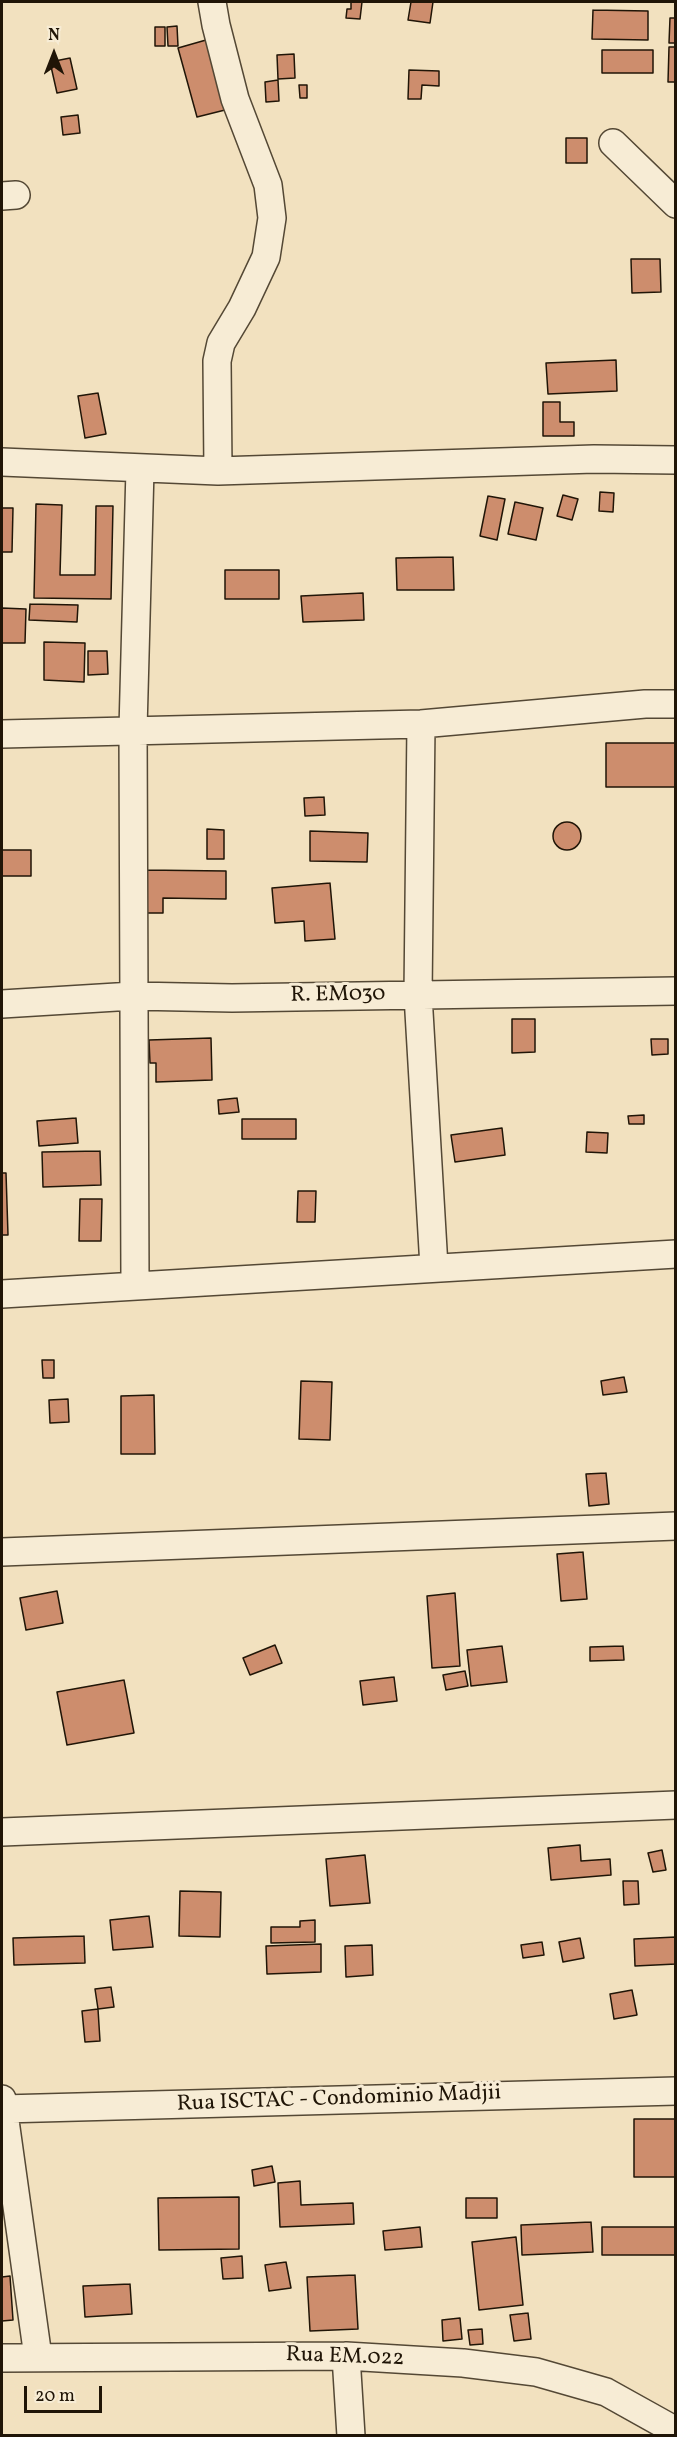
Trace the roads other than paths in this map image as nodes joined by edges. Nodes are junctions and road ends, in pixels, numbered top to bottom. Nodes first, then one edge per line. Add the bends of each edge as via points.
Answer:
1 (212, 2) edge
2 (613, 143) dead end
3 (675, 204) edge
4 (675, 460) edge
5 (2, 462) edge
6 (140, 469) junction
7 (218, 471) junction
8 (675, 704) edge
9 (422, 724) junction
10 (133, 729) junction
11 (2, 734) edge
12 (675, 991) edge
13 (418, 995) junction
14 (133, 996) junction
15 (2, 1004) edge
16 (675, 1254) edge
17 (434, 1267) junction
18 (135, 1284) junction
19 (2, 1294) edge
20 (675, 1526) edge
21 (2, 1552) edge
22 (675, 1805) edge
23 (2, 1832) edge
24 (675, 2091) edge
25 (2, 2104) edge
26 (346, 2356) junction
27 (38, 2357) junction
28 (2, 2358) edge
29 (675, 2431) edge
30 (351, 2436) edge

1 - 7 street via 235,99 268,185 272,218 266,257 220,343
2 - 3 street
4 - 7 street
5 - 6 street
6 - 7 street
6 - 10 street
8 - 9 street
9 - 10 street
9 - 13 street
10 - 11 street
10 - 14 street
12 - 13 street, R. EM030
13 - 14 street, R. EM030
13 - 17 street
14 - 15 street, R. EM030
14 - 18 street
16 - 17 street
17 - 18 street
18 - 19 street
20 - 21 street
22 - 23 street
24 - 25 street, Rua ISCTAC - Condominio Madjii
25 - 27 street
26 - 27 street, Rua EM.022
26 - 29 street, Rua EM.022 via 536,2372 606,2392
26 - 30 street
27 - 28 street, Rua EM.022

